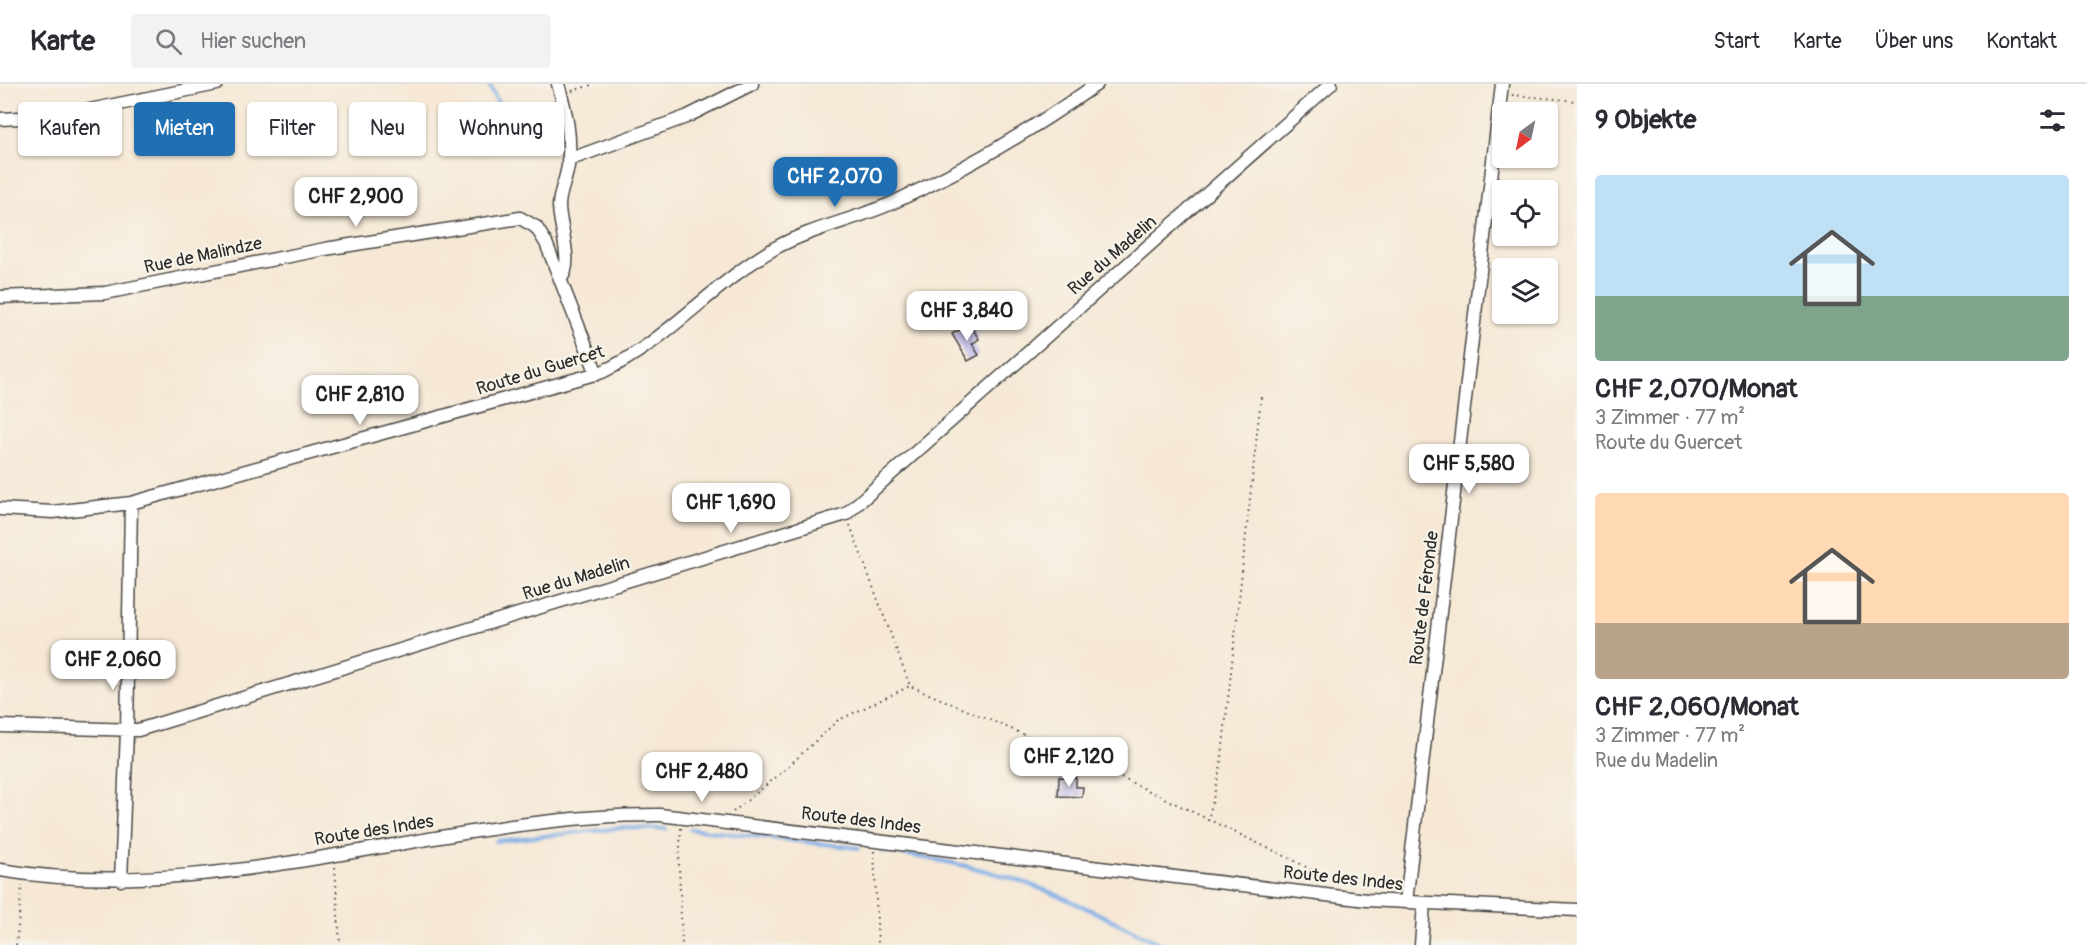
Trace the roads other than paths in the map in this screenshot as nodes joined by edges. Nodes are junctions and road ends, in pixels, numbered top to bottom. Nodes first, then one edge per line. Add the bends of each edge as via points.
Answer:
1 (217, 84) edge
2 (752, 84) edge
3 (1097, 84) edge
4 (1331, 84) edge
5 (560, 89) edge
6 (1501, 89) edge
7 (0, 119) edge
8 (568, 160) junction
9 (561, 278) junction
10 (0, 297) edge
11 (597, 374) junction
12 (131, 503) junction
13 (0, 508) edge
14 (0, 726) edge
15 (127, 731) junction
16 (0, 870) edge
17 (121, 880) junction
18 (1406, 902) junction
19 (1424, 904) junction
20 (1577, 910) edge
21 (1421, 945) edge

1 - 7 street via 60,116
2 - 8 street via 686,117
3 - 11 street, Route du Guercet via 1021,133 924,187 771,250 630,356
4 - 15 street, Rue du Madelin via 846,514
5 - 8 street via 567,118
6 - 18 street, Route de Féronde
8 - 9 street via 559,204 566,256
9 - 10 street, Rue de Malindze via 538,230 528,221 515,218 325,249 105,293
9 - 11 street, Rue de Malindze
11 - 12 street, Route du Guercet
12 - 13 street, Route du Guercet via 53,512
12 - 15 street
14 - 15 street, Rue du Madelin
15 - 17 street
16 - 17 street, Route des Indes
17 - 18 street, Route des Indes via 220,872 560,820 616,815 682,816
18 - 19 street, Route des Indes
19 - 20 street, Route des Indes
19 - 21 street

